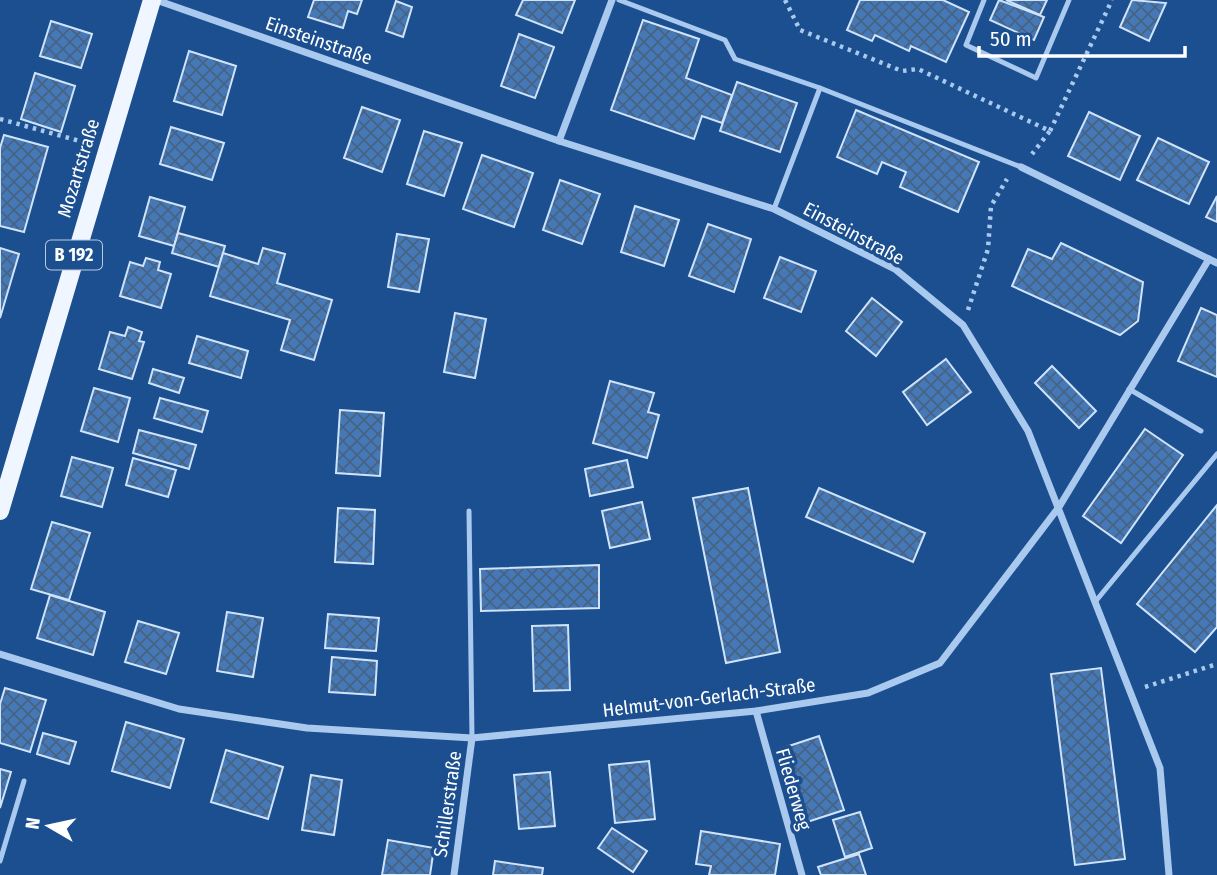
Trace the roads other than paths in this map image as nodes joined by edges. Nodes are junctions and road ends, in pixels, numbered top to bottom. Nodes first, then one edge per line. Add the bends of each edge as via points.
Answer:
1 (154, 0) edge
2 (612, 0) edge
3 (619, 0) edge
4 (984, 0) edge
5 (1069, 0) edge
6 (820, 88) junction
7 (559, 141) junction
8 (1021, 167) joint
9 (774, 209) junction
10 (1209, 259) junction
11 (1217, 263) edge
12 (1129, 390) junction
13 (1201, 431) dead end
14 (1217, 454) edge
15 (1059, 507) junction
16 (0, 511) edge
17 (470, 511) dead end
18 (1095, 601) junction
19 (0, 653) edge
20 (756, 711) junction
21 (472, 738) junction
22 (24, 781) dead end
23 (0, 861) edge
24 (454, 875) edge
25 (802, 875) edge
26 (1169, 875) edge

1 - 7 street, Einsteinstraße
1 - 16 main road, Mozartstraße / B 192 via 105,148
2 - 7 street
3 - 6 lane via 725,40 735,59
4 - 5 lane via 966,45 1035,78
6 - 8 lane
6 - 9 lane
7 - 9 street, Einsteinstraße
8 - 10 street
9 - 15 street, Einsteinstraße via 895,270 963,325 1028,431
10 - 11 street
10 - 12 street, Helmut-von-Gerlach-Straße
12 - 13 lane
12 - 15 street, Helmut-von-Gerlach-Straße
14 - 18 lane
15 - 18 street, Einsteinstraße
15 - 20 street, Helmut-von-Gerlach-Straße via 940,663 868,693
17 - 21 lane
18 - 26 street, Einsteinstraße via 1160,768
19 - 21 street, Helmut-von-Gerlach-Straße via 179,709 307,728
20 - 21 street, Helmut-von-Gerlach-Straße
20 - 25 street, Fliederweg
21 - 24 street, Schillerstraße
22 - 23 lane

